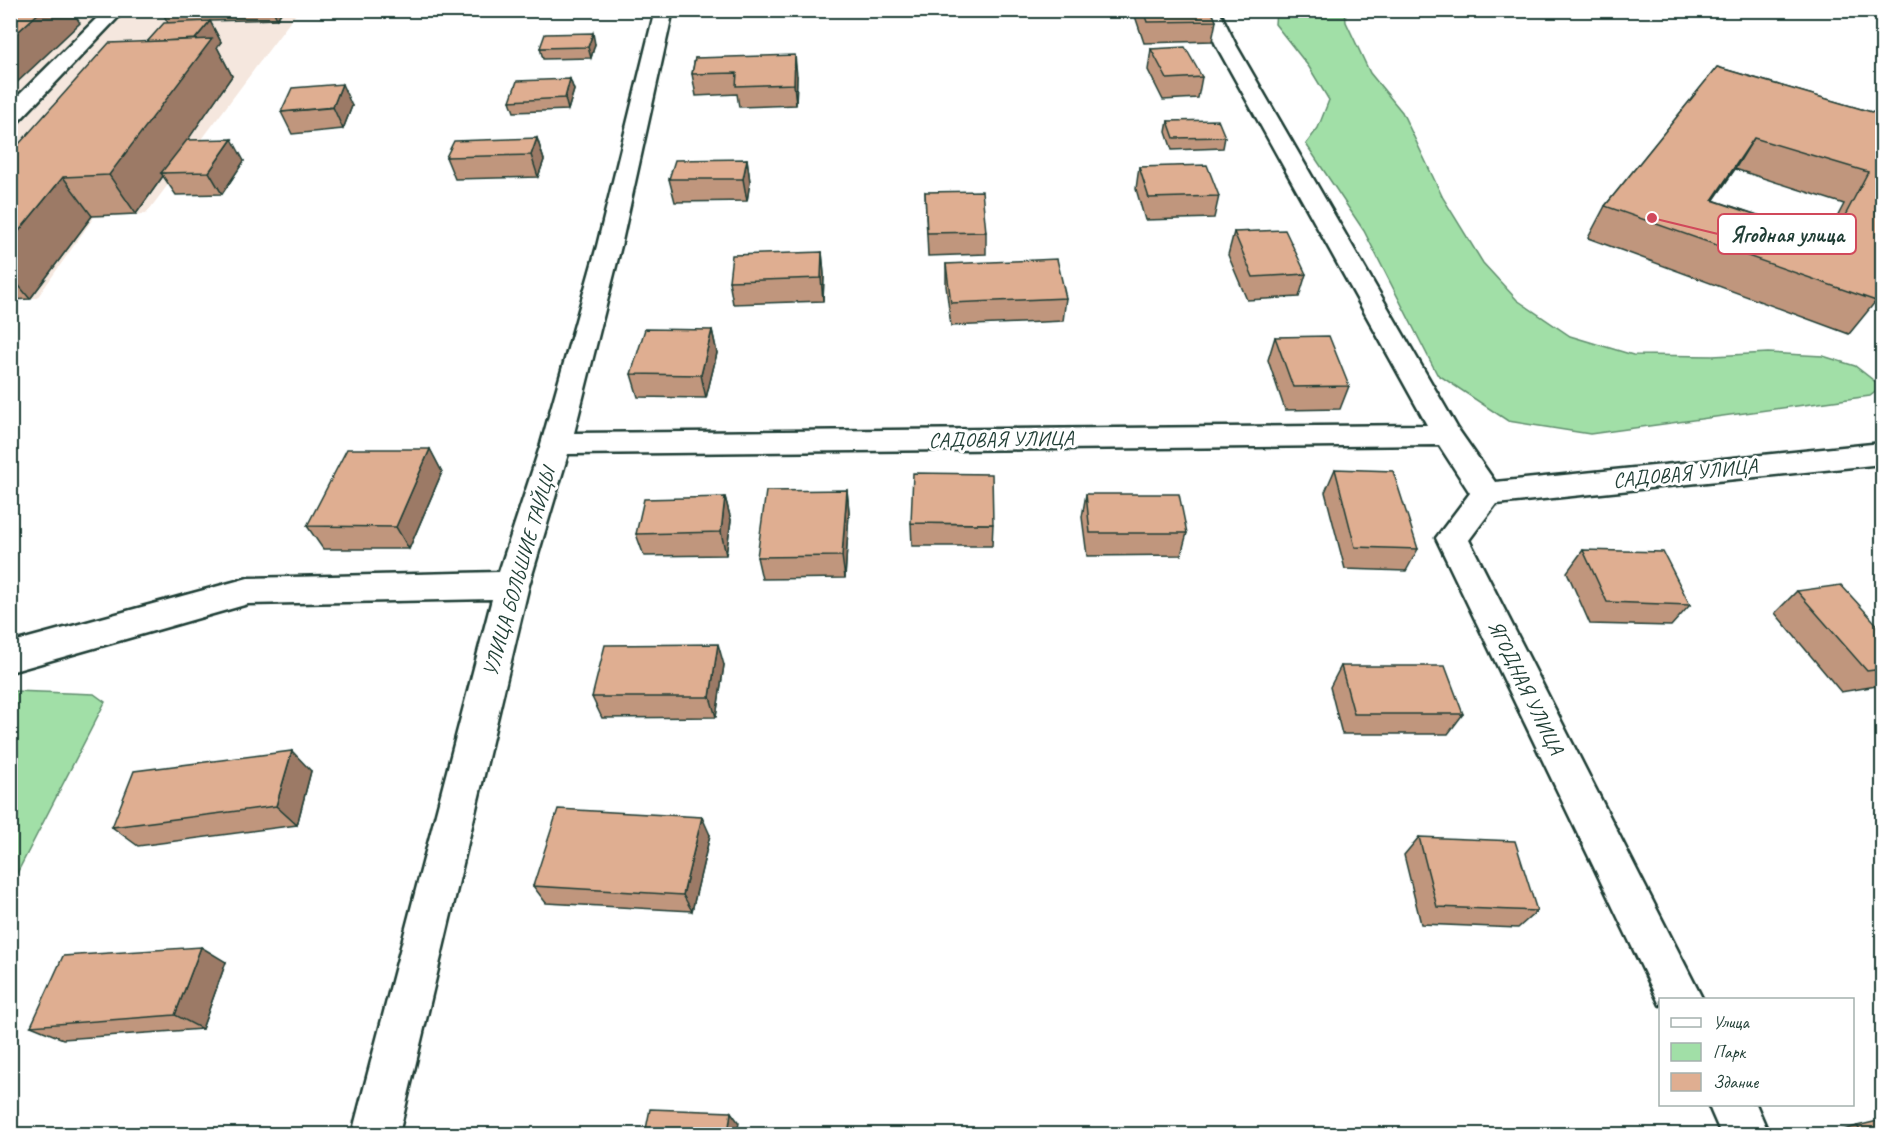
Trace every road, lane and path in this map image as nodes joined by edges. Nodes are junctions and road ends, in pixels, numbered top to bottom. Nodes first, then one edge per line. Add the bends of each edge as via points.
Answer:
1 (116, 10) edge
2 (664, 10) edge
3 (1209, 10) edge
4 (10, 117) edge
5 (1447, 435) junction
6 (556, 444) junction
7 (1882, 453) edge
8 (1487, 494) junction
9 (512, 585) junction
10 (10, 658) edge
11 (1681, 998) edge
12 (1732, 1106) edge
13 (375, 1134) edge
14 (1746, 1134) edge

1 - 4 street
2 - 6 street, УЛИЦА БОЛЬШИЕ ТАЙЦЫ via 609,246
3 - 5 street
5 - 6 street, САДОВАЯ УЛИЦА
5 - 8 street
6 - 9 street, УЛИЦА БОЛЬШИЕ ТАЙЦЫ
7 - 8 street, САДОВАЯ УЛИЦА
8 - 11 street, ЯГОДНАЯ УЛИЦА via 1452,538
9 - 10 street via 248,591
9 - 13 street, УЛИЦА БОЛЬШИЕ ТАЙЦЫ
12 - 14 street

